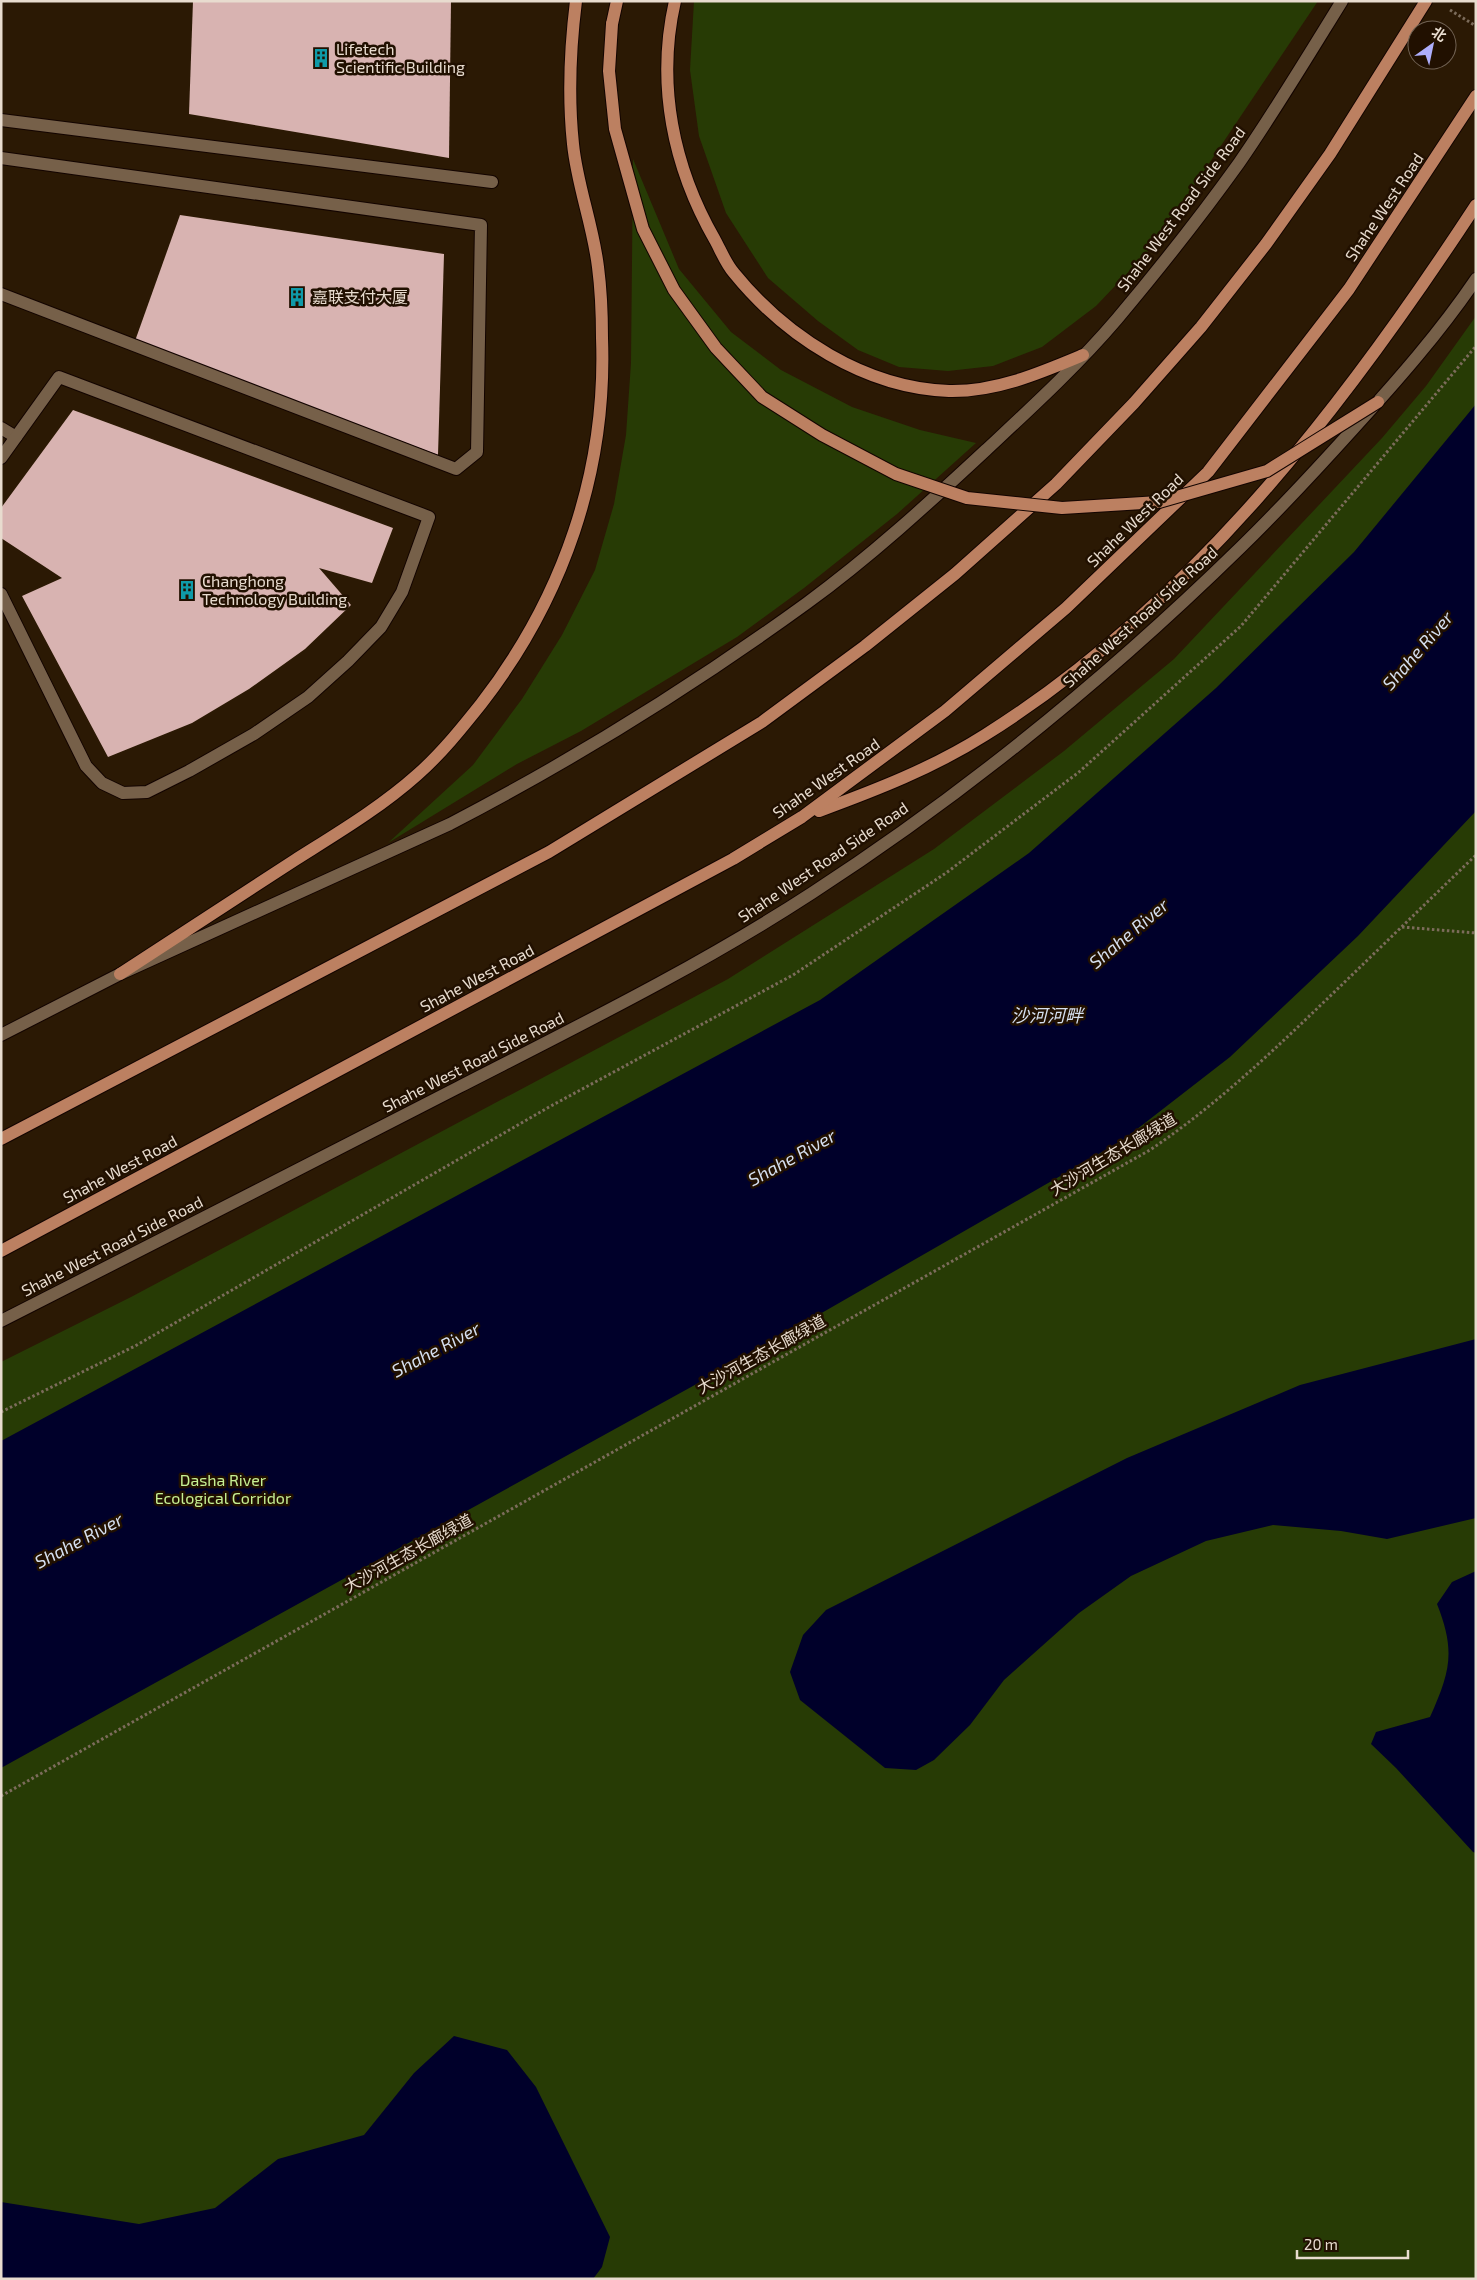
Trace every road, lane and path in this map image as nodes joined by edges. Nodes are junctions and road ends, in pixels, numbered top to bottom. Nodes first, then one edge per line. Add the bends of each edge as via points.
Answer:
1 (576, 1) edge
2 (617, 1) edge
3 (676, 1) edge
4 (1342, 1) edge
5 (1426, 1) edge
6 (1444, 6) dead end
7 (1476, 26) edge
8 (1476, 96) edge
9 (1, 120) edge
10 (1, 158) edge
11 (492, 182) dead end
12 (1476, 205) edge
13 (1476, 279) edge
14 (1, 294) edge
15 (1083, 355) junction
16 (1378, 402) junction
17 (1, 428) edge
18 (16, 437) junction
19 (1, 458) edge
20 (1, 594) edge
21 (802, 817) junction
22 (1476, 855) edge
23 (1402, 927) junction
24 (1476, 933) edge
25 (120, 974) junction
26 (1, 1035) edge
27 (1, 1140) edge
28 (1, 1251) edge
29 (1, 1321) edge
30 (1, 1796) edge

1 - 25 main road via 570,90 573,147 598,266 604,381 589,483 575,532 552,589 525,640 495,686 458,733 417,775 359,819
2 - 16 main road, bridge via 609,71 615,129 643,229 674,290 716,348 762,396 822,435 896,474 967,498 1062,508 1159,502 1267,471
3 - 15 main road via 666,71 671,126 683,174 733,272 772,313 814,346 858,370 905,385 950,391 997,386 1036,375
4 - 15 main road, Shahe West Road Side Road via 1238,163 1115,321
5 - 27 main road via 1330,154 1201,327 1056,484 955,574 865,646 762,722 549,852
6 - 7 path
8 - 21 main road, Shahe West Road via 1349,289 1208,472 1132,547 999,666 889,754
9 - 11 main road
10 - 14 main road via 481,225 477,452 456,469
12 - 21 main road via 1343,397 1265,490 1188,573 1085,664 984,735 893,784
13 - 16 main road, Shahe West Road Side Road
15 - 25 main road, Shahe West Road Side Road via 1029,410 882,543 810,601 599,742 450,824
16 - 29 main road, Shahe West Road Side Road, bridge via 1286,503 1128,653 1017,746 813,893 710,955 594,1018
17 - 18 main road
18 - 19 main road
18 - 20 main road via 59,377 429,517 402,592 381,627 348,661 308,697 254,734 147,792 123,793 102,783 86,766
21 - 28 main road, Shahe West Road via 733,859
22 - 23 path, 大沙河生态长廊绿道
23 - 24 path
23 - 30 path, 大沙河生态长廊绿道 via 1221,1098 1150,1150
25 - 26 main road, Shahe West Road Side Road

